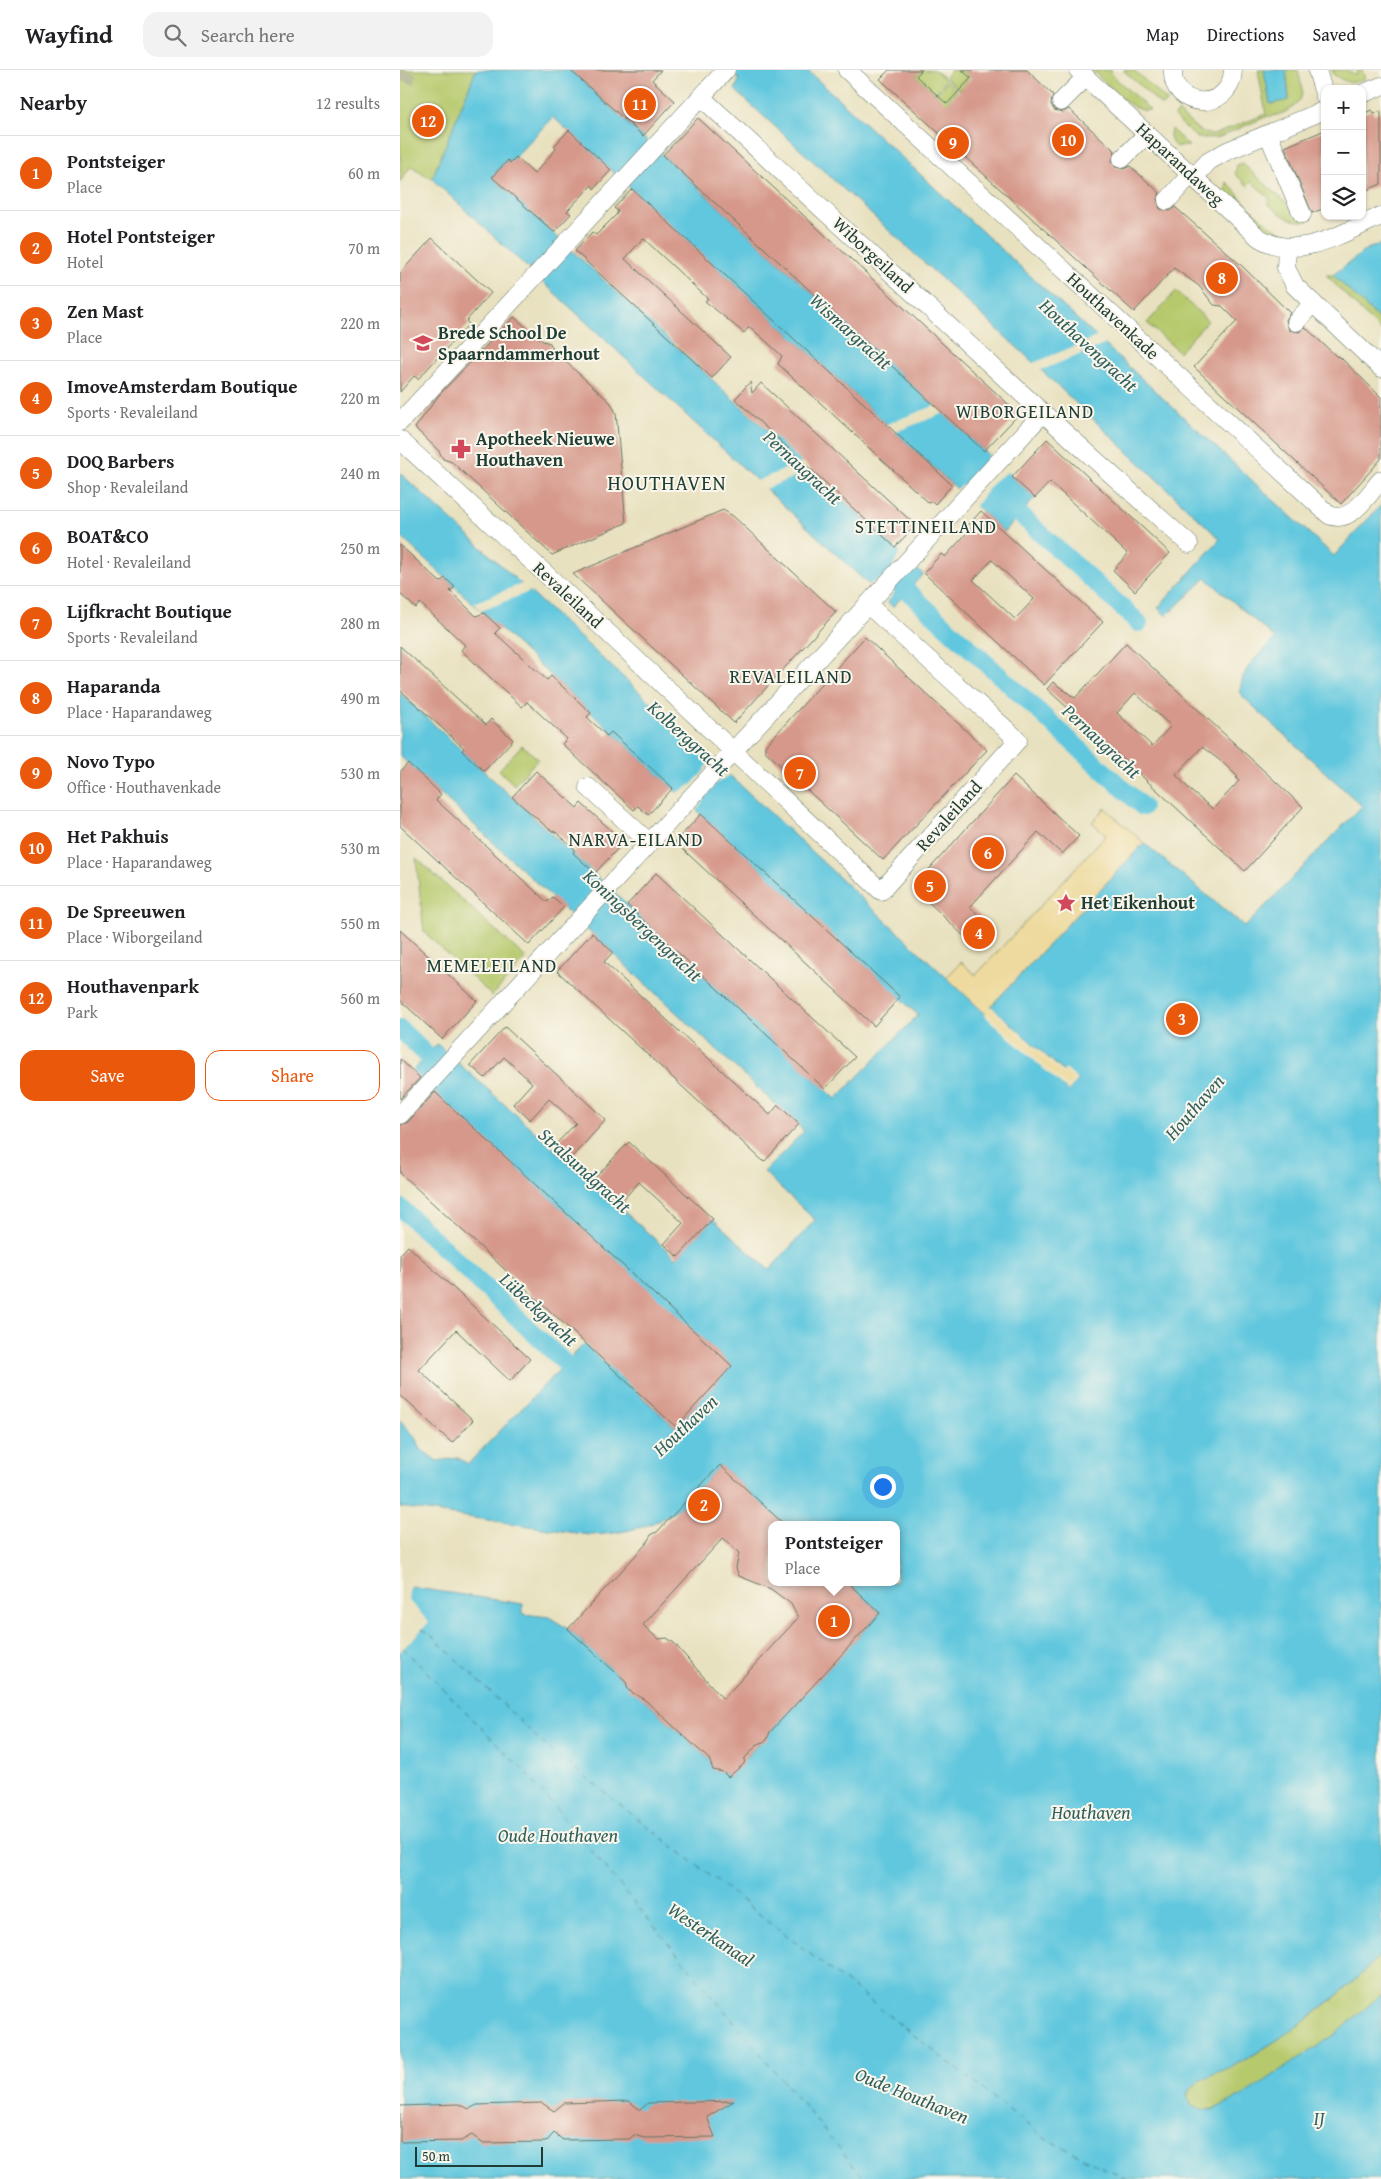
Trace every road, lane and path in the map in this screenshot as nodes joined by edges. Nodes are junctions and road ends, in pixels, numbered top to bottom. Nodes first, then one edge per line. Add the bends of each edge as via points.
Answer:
1 (726, 70) edge
2 (847, 70) edge
3 (1173, 70) edge
4 (1233, 70) edge
5 (1317, 70) edge
6 (1082, 73) edge
7 (1321, 85) edge
8 (1381, 86) edge
9 (1366, 92) edge
10 (701, 97) junction
11 (1061, 102) dead end
12 (1321, 112) edge
13 (1147, 134) junction
14 (1268, 134) junction
15 (1122, 159) dead end
16 (1193, 176) junction
17 (1167, 201) dead end
18 (1302, 214) dead end
19 (1381, 216) edge
20 (1287, 248) junction
21 (1316, 306) junction
22 (1300, 325) dead end
23 (1381, 368) edge
24 (1043, 413) junction
25 (400, 422) edge
26 (400, 440) edge
27 (1381, 480) edge
28 (1189, 544) dead end
29 (870, 603) junction
30 (728, 757) junction
31 (588, 787) dead end
32 (650, 843) junction
33 (400, 1115) edge

1 - 10 street
2 - 27 street, Houthavenkade via 1329,515 1342,517 1350,514
3 - 4 street via 1178,90 1201,102 1210,101 1224,92
5 - 7 street
6 - 11 street
6 - 13 street, Haparandaweg
8 - 9 street
10 - 24 street, Wiborgeiland
10 - 25 street
12 - 14 street
13 - 15 street
13 - 16 street, Haparandaweg
14 - 16 street via 1209,161
14 - 18 street
16 - 17 street
16 - 20 street, Haparandaweg via 1258,237
19 - 20 street via 1307,247
20 - 21 street via 1286,268 1295,286
21 - 22 street
21 - 23 street
24 - 28 street, Wiborgeiland
24 - 29 street
26 - 30 street, Revaleiland via 549,577
29 - 30 street
29 - 30 street, Revaleiland via 1018,740 881,891
30 - 32 street
31 - 32 street
32 - 33 street

